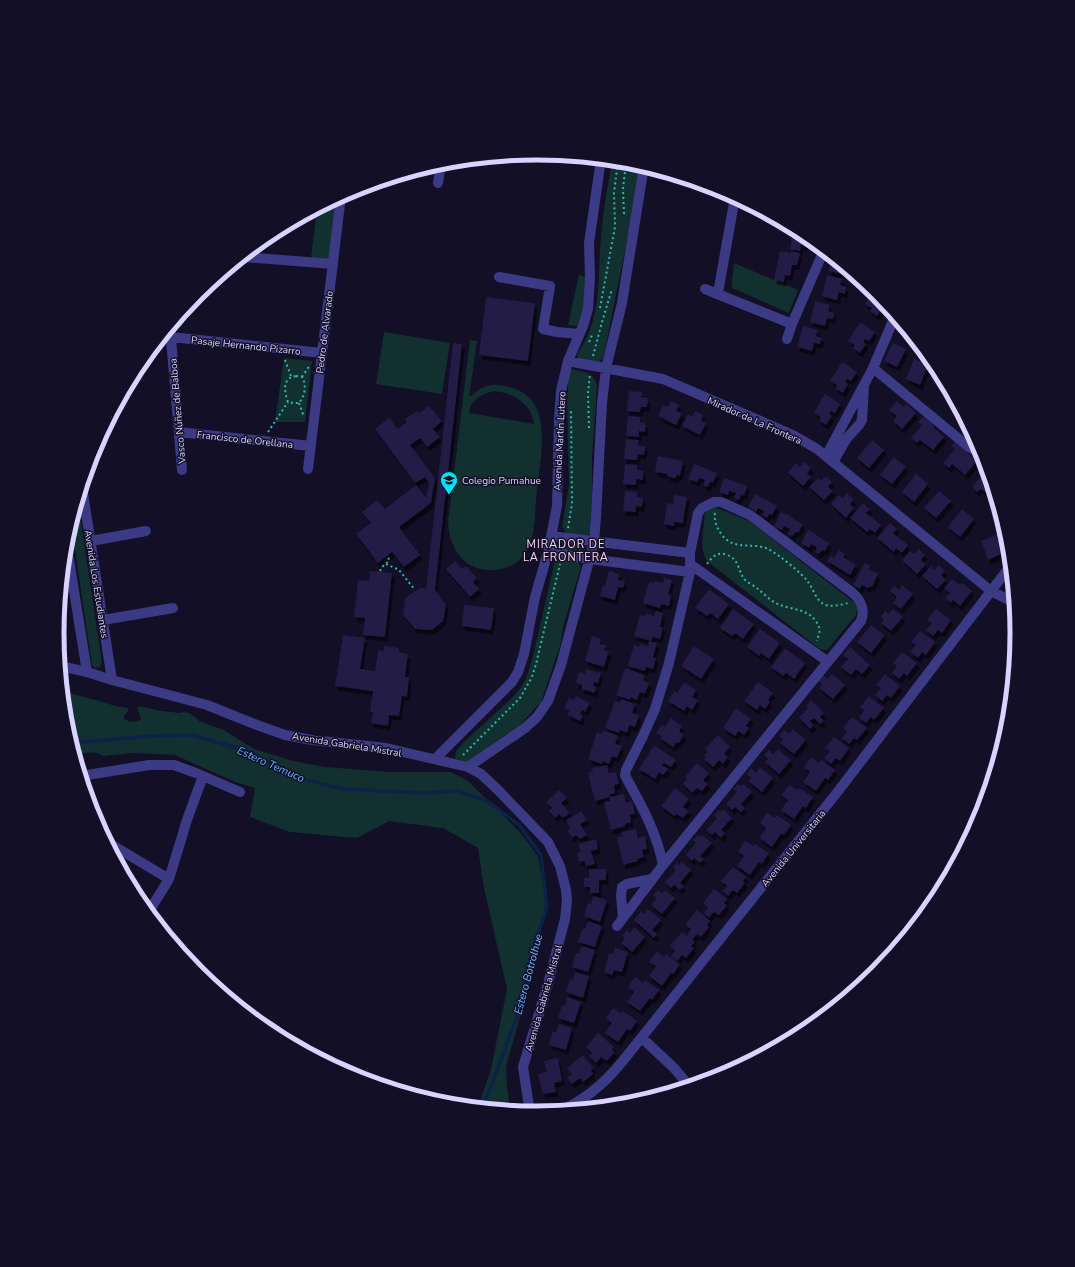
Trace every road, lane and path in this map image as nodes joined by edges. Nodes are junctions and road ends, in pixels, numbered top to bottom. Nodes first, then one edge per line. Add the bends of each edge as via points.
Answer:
1 (600, 164) edge
2 (625, 168) edge
3 (440, 170) edge
4 (643, 172) edge
5 (438, 183) dead end
6 (340, 203) edge
7 (734, 203) edge
8 (624, 220) dead end
9 (822, 255) edge
10 (250, 258) edge
11 (333, 264) junction
12 (500, 277) dead end
13 (613, 288) dead end
14 (705, 289) dead end
15 (718, 293) junction
16 (893, 321) edge
17 (792, 324) junction
18 (173, 332) edge
19 (171, 334) edge
20 (579, 334) junction
21 (787, 339) dead end
22 (284, 349) junction
23 (322, 353) junction
24 (568, 361) junction
25 (591, 365) junction
26 (606, 368) junction
27 (873, 368) junction
28 (291, 377) junction
29 (864, 385) junction
30 (288, 402) junction
31 (589, 428) dead end
32 (179, 432) junction
33 (261, 441) junction
34 (311, 446) junction
35 (974, 450) edge
36 (829, 459) junction
37 (308, 468) dead end
38 (182, 470) dead end
39 (84, 499) edge
40 (721, 502) junction
41 (146, 531) dead end
42 (551, 536) junction
43 (90, 540) junction
44 (594, 542) junction
45 (548, 552) junction
46 (690, 553) junction
47 (388, 555) dead end
48 (590, 559) junction
49 (386, 564) junction
50 (69, 566) edge
51 (693, 569) junction
52 (380, 571) dead end
53 (1007, 571) edge
54 (415, 590) dead end
55 (991, 591) junction
56 (856, 596) junction
57 (1010, 600) edge
58 (173, 608) dead end
59 (103, 620) junction
60 (812, 651) junction
61 (827, 661) junction
62 (65, 667) edge
63 (87, 672) junction
64 (112, 680) junction
65 (463, 755) dead end
66 (435, 759) junction
67 (468, 762) junction
68 (86, 775) edge
69 (203, 776) junction
70 (240, 792) dead end
71 (115, 847) edge
72 (663, 865) junction
73 (169, 879) junction
74 (652, 879) junction
75 (151, 907) edge
76 (642, 1038) junction
77 (687, 1083) edge
78 (571, 1106) edge
79 (529, 1107) edge

1 - 20 street, Avenida Martín Lutero via 589,243 590,299
2 - 8 path
3 - 5 street
4 - 26 street via 622,303
6 - 11 street, Pedro de Alvarado
7 - 15 street
9 - 17 street
10 - 11 street
11 - 23 street, Pedro de Alvarado
12 - 20 street via 550,286 543,329
13 - 25 path
14 - 15 street
15 - 17 street
16 - 27 street
17 - 21 street
18 - 22 street, Pasaje Hernando Pizarro
19 - 32 street, Vasco Núñez de Balboa
20 - 24 street, Avenida Martín Lutero
22 - 23 street, Pasaje Hernando Pizarro
22 - 28 path via 284,358
23 - 34 street, Pedro de Alvarado
24 - 25 street, Mirador de La Frontera
24 - 42 street, Avenida Martín Lutero via 561,391 556,506
25 - 26 street, Mirador de La Frontera
25 - 31 path via 588,393
26 - 36 street, Mirador de La Frontera via 663,379 793,435
26 - 44 street
27 - 29 street
27 - 35 street
28 - 30 path via 284,389
28 - 30 path via 302,377 305,392 299,403
29 - 36 street
29 - 36 street via 862,420
30 - 33 path
32 - 33 street, Francisco de Orellana
32 - 38 street, Vasco Núñez de Balboa
33 - 34 street, Francisco de Orellana
34 - 37 street, Pedro de Alvarado
36 - 55 street, Mirador de La Frontera
39 - 43 street, Avenida Los Estudiantes
40 - 46 street via 707,505 698,513
40 - 56 street via 750,515
40 - 56 path via 715,514 717,526 722,535 731,542 771,551 806,578 822,603 832,606 847,604
41 - 43 street
42 - 44 street
42 - 45 street, Avenida Martín Lutero
43 - 59 street, Avenida Los Estudiantes
44 - 46 street
44 - 48 street
45 - 48 street
45 - 66 street, Avenida Martín Lutero via 524,654 515,677
46 - 51 street
47 - 49 path via 389,561
48 - 51 street
48 - 67 street via 561,665 548,701 537,717 525,728
49 - 52 path
49 - 54 path via 399,570
50 - 63 street
51 - 60 street
51 - 60 path via 714,555 732,557 745,579 771,600 810,614 820,630
51 - 72 street via 655,709 626,770 628,781 651,824
53 - 55 street, Avenida Universitaria
55 - 57 street, Mirador de La Frontera
55 - 76 street, Avenida Universitaria via 839,790
56 - 61 street via 862,603 861,621
58 - 59 street
59 - 64 street, Avenida Los Estudiantes
60 - 61 street
61 - 72 street
62 - 63 street, Avenida Gabriela Mistral
63 - 64 street, Avenida Gabriela Mistral
64 - 66 street, Avenida Gabriela Mistral via 207,705 285,735 386,748
65 - 67 path
66 - 67 street, Avenida Gabriela Mistral
67 - 79 street, Avenida Gabriela Mistral via 548,842 560,866 566,890 565,919 550,980 523,1067
68 - 69 street via 160,764 179,767
69 - 70 street
69 - 73 street
71 - 73 street
72 - 74 street
73 - 75 street
74 - 74 street via 620,922 622,887
76 - 77 street
76 - 78 street, Avenida Universitaria via 602,1085

